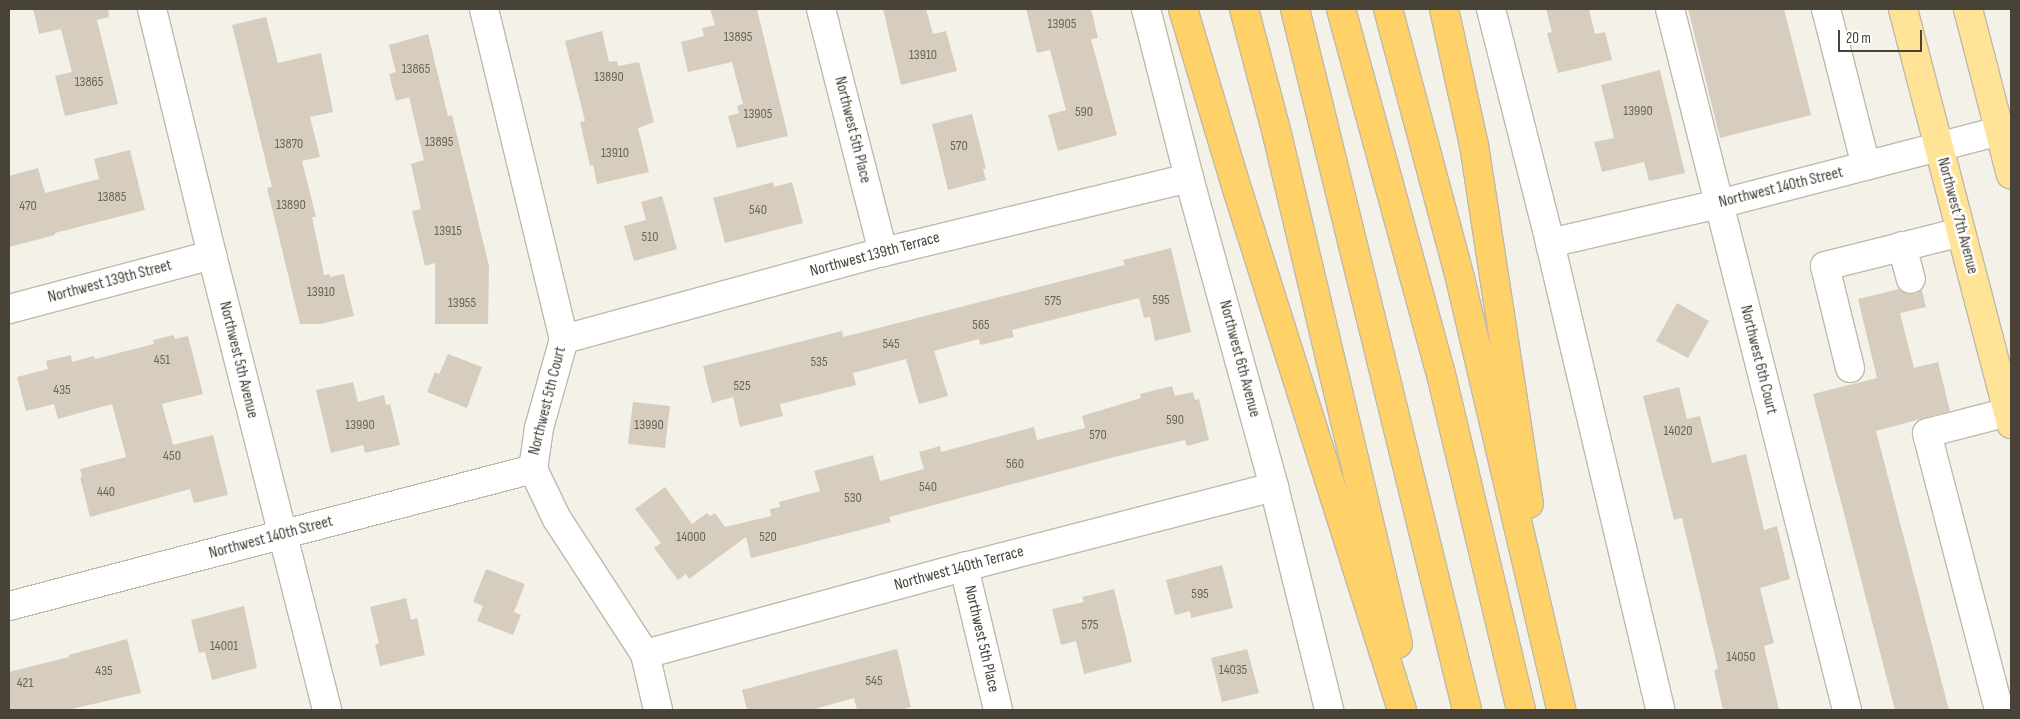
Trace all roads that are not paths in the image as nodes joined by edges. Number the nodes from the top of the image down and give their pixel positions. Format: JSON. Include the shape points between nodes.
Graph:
{"nodes":[{"id":1,"x":152,"y":9,"type":"edge"},
{"id":2,"x":484,"y":9,"type":"edge"},
{"id":3,"x":821,"y":9,"type":"edge"},
{"id":4,"x":1146,"y":9,"type":"edge"},
{"id":5,"x":1183,"y":9,"type":"edge"},
{"id":6,"x":1244,"y":9,"type":"edge"},
{"id":7,"x":1295,"y":9,"type":"edge"},
{"id":8,"x":1342,"y":9,"type":"edge"},
{"id":9,"x":1388,"y":9,"type":"edge"},
{"id":10,"x":1444,"y":9,"type":"edge"},
{"id":11,"x":1491,"y":9,"type":"edge"},
{"id":12,"x":1670,"y":9,"type":"edge"},
{"id":13,"x":1826,"y":9,"type":"edge"},
{"id":14,"x":1904,"y":9,"type":"edge"},
{"id":15,"x":1968,"y":9,"type":"edge"},
{"id":16,"x":2005,"y":129,"type":"edge"},
{"id":17,"x":1939,"y":147,"type":"junction"},
{"id":18,"x":1866,"y":166,"type":"junction"},
{"id":19,"x":2011,"y":175,"type":"edge"},
{"id":20,"x":1189,"y":178,"type":"junction"},
{"id":21,"x":1719,"y":204,"type":"junction"},
{"id":22,"x":1961,"y":232,"type":"junction"},
{"id":23,"x":1550,"y":243,"type":"junction"},
{"id":24,"x":1902,"y":246,"type":"junction"},
{"id":25,"x":883,"y":252,"type":"junction"},
{"id":26,"x":212,"y":255,"type":"junction"},
{"id":27,"x":1911,"y":279,"type":"dead end"},
{"id":28,"x":9,"y":309,"type":"edge"},
{"id":29,"x":564,"y":339,"type":"junction"},
{"id":30,"x":1850,"y":368,"type":"dead end"},
{"id":31,"x":2010,"y":418,"type":"edge"},
{"id":32,"x":533,"y":469,"type":"junction"},
{"id":33,"x":1274,"y":487,"type":"junction"},
{"id":34,"x":283,"y":535,"type":"junction"},
{"id":35,"x":964,"y":567,"type":"junction"},
{"id":36,"x":9,"y":606,"type":"edge"},
{"id":37,"x":645,"y":654,"type":"junction"},
{"id":38,"x":327,"y":710,"type":"edge"},
{"id":39,"x":658,"y":710,"type":"edge"},
{"id":40,"x":998,"y":710,"type":"edge"},
{"id":41,"x":1329,"y":710,"type":"edge"},
{"id":42,"x":1402,"y":710,"type":"edge"},
{"id":43,"x":1414,"y":710,"type":"edge"},
{"id":44,"x":1467,"y":710,"type":"edge"},
{"id":45,"x":1521,"y":710,"type":"edge"},
{"id":46,"x":1561,"y":710,"type":"edge"},
{"id":47,"x":1660,"y":710,"type":"edge"},
{"id":48,"x":1847,"y":710,"type":"edge"},
{"id":49,"x":1999,"y":710,"type":"edge"}],
"edges":[{"from":1,"to":26,"type":"street","name":"Northwest 5th Avenue"},
{"from":2,"to":29,"type":"street","name":"Northwest 5th Court"},
{"from":3,"to":25,"type":"street","name":"Northwest 5th Place"},
{"from":4,"to":20,"type":"street","name":"Northwest 6th Avenue"},
{"from":5,"to":42,"type":"highway"},
{"from":6,"to":43,"type":"highway","via":[[1276,130]]},
{"from":7,"to":44,"type":"highway"},
{"from":8,"to":45,"type":"highway","via":[[1440,370]]},
{"from":9,"to":46,"type":"highway","via":[[1460,278]]},
{"from":10,"to":46,"type":"highway","via":[[1474,145]]},
{"from":11,"to":23,"type":"street"},
{"from":12,"to":21,"type":"street","name":"Northwest 6th Court"},
{"from":13,"to":18,"type":"street"},
{"from":14,"to":17,"type":"main road","name":"Northwest 7th Avenue"},
{"from":15,"to":16,"type":"main road"},
{"from":16,"to":17,"type":"street","name":"Northwest 140th Street"},
{"from":16,"to":19,"type":"main road"},
{"from":17,"to":18,"type":"street","name":"Northwest 140th Street"},
{"from":17,"to":22,"type":"main road","name":"Northwest 7th Avenue"},
{"from":18,"to":21,"type":"street","name":"Northwest 140th Street"},
{"from":20,"to":25,"type":"street","name":"Northwest 139th Terrace"},
{"from":20,"to":33,"type":"street","name":"Northwest 6th Avenue"},
{"from":21,"to":23,"type":"street","name":"Northwest 140th Street"},
{"from":21,"to":48,"type":"street","name":"Northwest 6th Court"},
{"from":22,"to":24,"type":"street"},
{"from":22,"to":31,"type":"main road","name":"Northwest 7th Avenue"},
{"from":23,"to":47,"type":"street"},
{"from":24,"to":27,"type":"street"},
{"from":24,"to":30,"type":"street","via":[[1826,266]]},
{"from":25,"to":29,"type":"street","name":"Northwest 139th Terrace"},
{"from":26,"to":28,"type":"street","name":"Northwest 139th Street"},
{"from":26,"to":34,"type":"street","name":"Northwest 5th Avenue"},
{"from":29,"to":32,"type":"street","name":"Northwest 5th Court","via":[[539,428]]},
{"from":31,"to":49,"type":"street","via":[[1927,433]]},
{"from":32,"to":34,"type":"street","name":"Northwest 140th Street"},
{"from":32,"to":37,"type":"street","name":"Northwest 5th Court","via":[[557,519]]},
{"from":33,"to":35,"type":"street","name":"Northwest 140th Terrace"},
{"from":33,"to":41,"type":"street","name":"Northwest 6th Avenue"},
{"from":34,"to":36,"type":"street","name":"Northwest 140th Street"},
{"from":34,"to":38,"type":"street","name":"Northwest 5th Avenue"},
{"from":35,"to":37,"type":"street","name":"Northwest 140th Terrace"},
{"from":35,"to":40,"type":"street","name":"Northwest 5th Place"},
{"from":37,"to":39,"type":"street","name":"Northwest 5th Court"}]}
